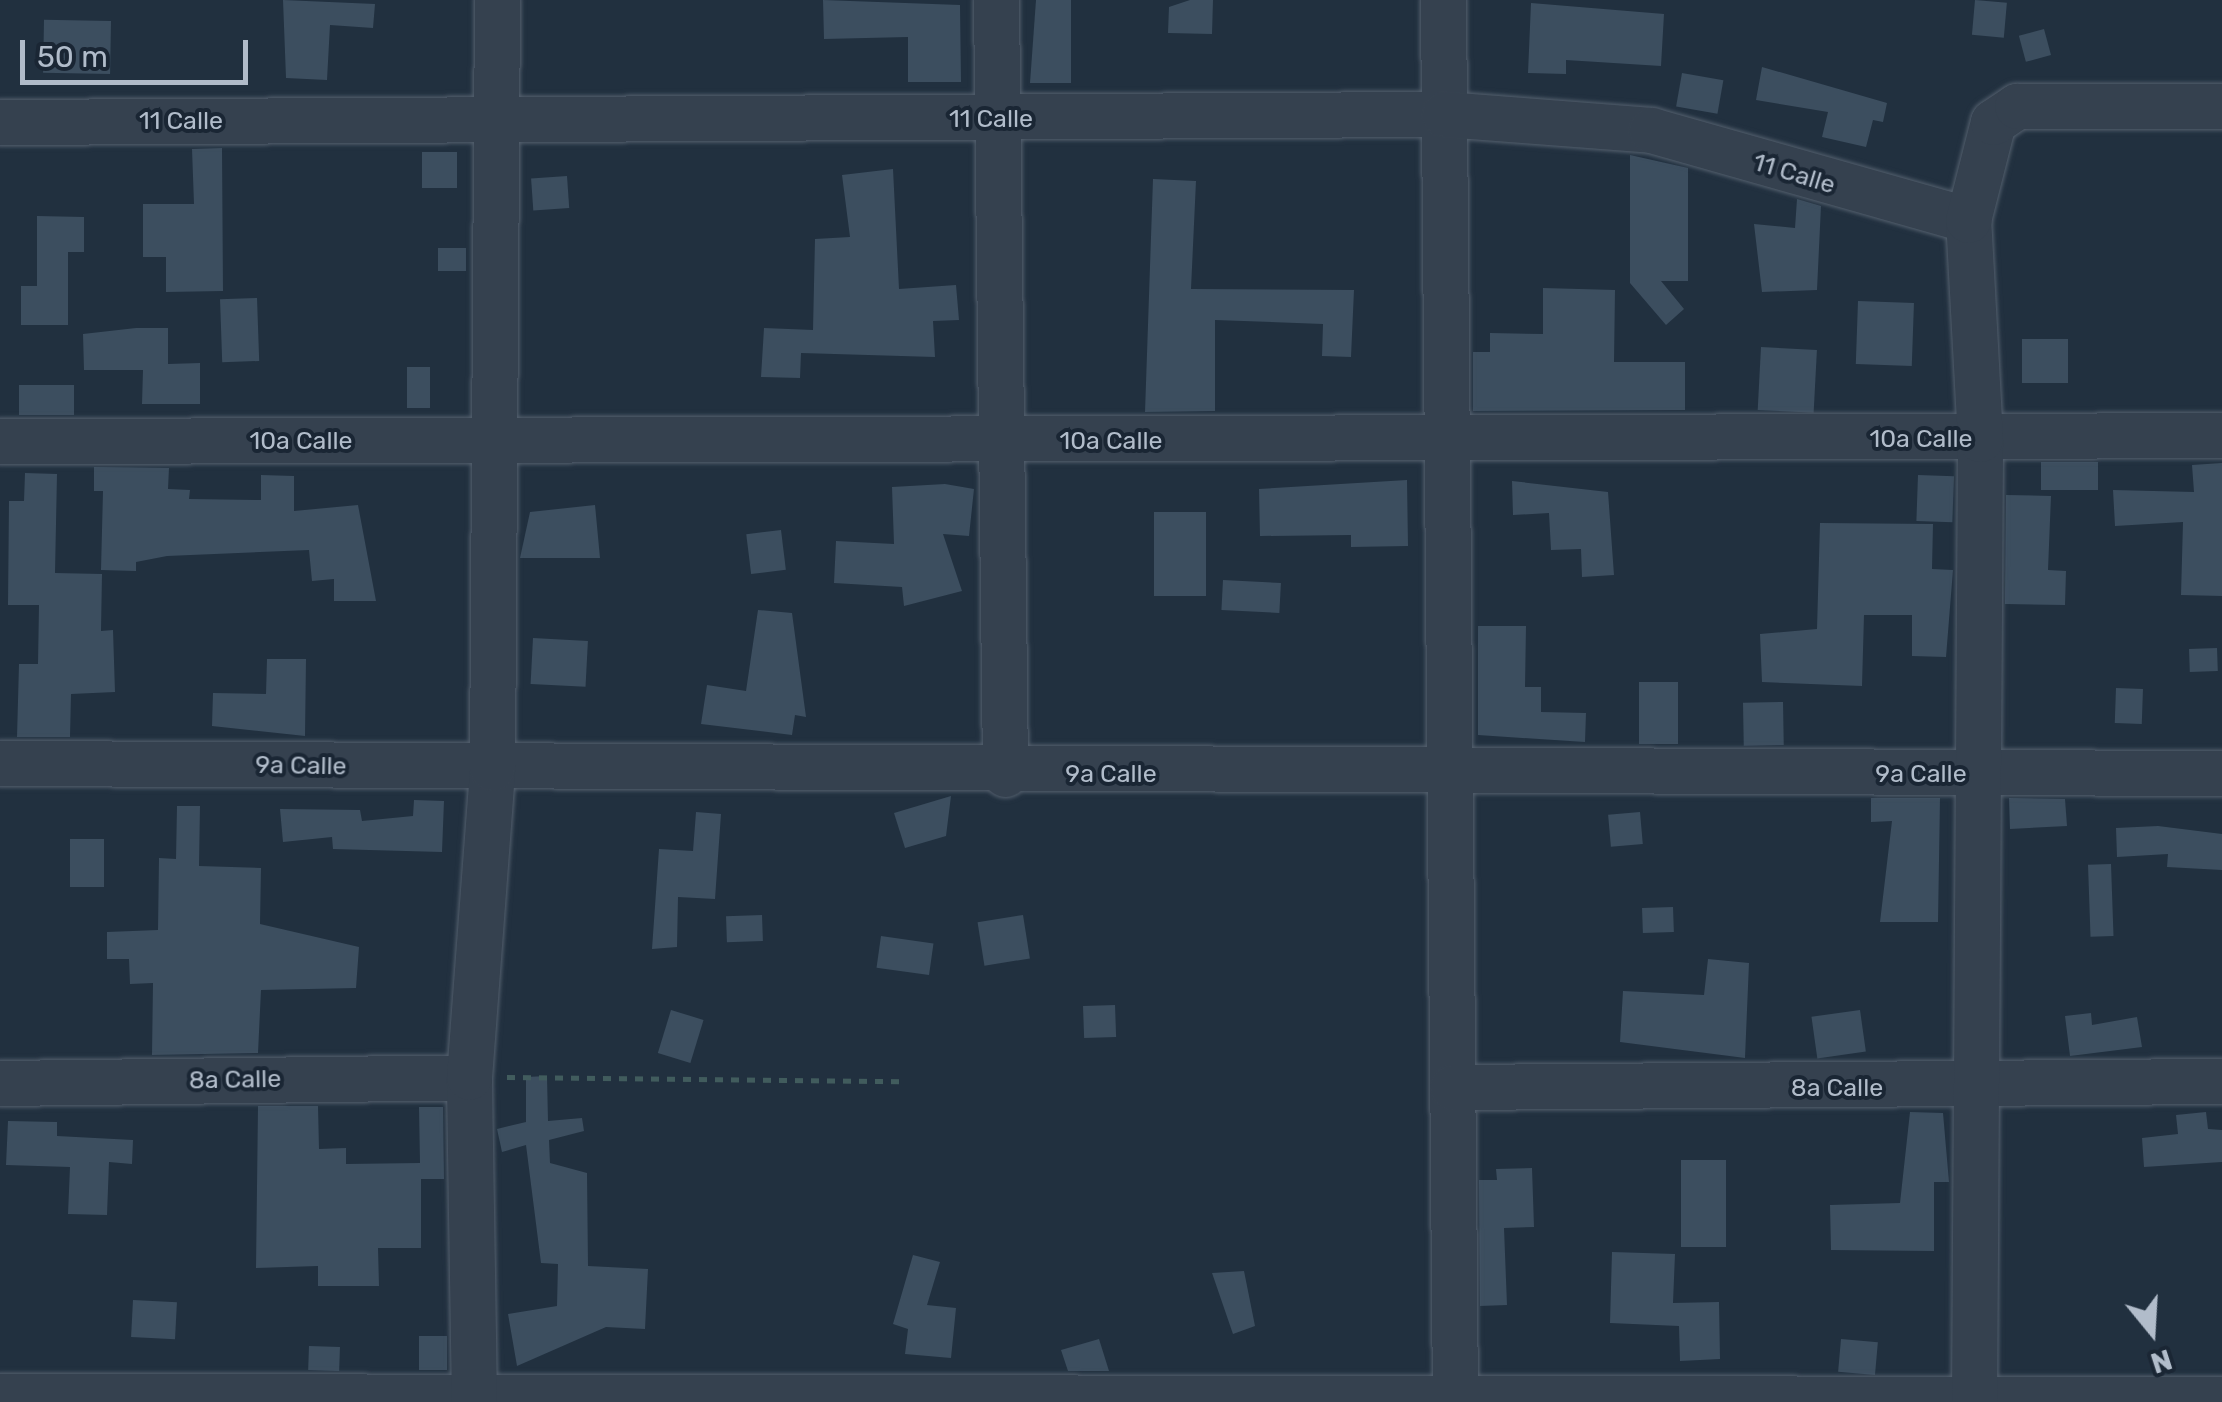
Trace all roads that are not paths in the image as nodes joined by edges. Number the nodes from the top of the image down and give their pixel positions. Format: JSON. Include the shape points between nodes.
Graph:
{"nodes":[{"id":1,"x":497,"y":0,"type":"edge"},
{"id":2,"x":996,"y":0,"type":"edge"},
{"id":3,"x":1442,"y":0,"type":"edge"},
{"id":4,"x":2222,"y":106,"type":"edge"},
{"id":5,"x":1444,"y":114,"type":"junction"},
{"id":6,"x":498,"y":120,"type":"junction"},
{"id":7,"x":991,"y":120,"type":"junction"},
{"id":8,"x":0,"y":122,"type":"edge"},
{"id":9,"x":1968,"y":220,"type":"junction"},
{"id":10,"x":2222,"y":434,"type":"edge"},
{"id":11,"x":1980,"y":439,"type":"junction"},
{"id":12,"x":0,"y":441,"type":"edge"},
{"id":13,"x":496,"y":441,"type":"junction"},
{"id":14,"x":998,"y":441,"type":"junction"},
{"id":15,"x":1446,"y":441,"type":"junction"},
{"id":16,"x":0,"y":763,"type":"edge"},
{"id":17,"x":492,"y":768,"type":"junction"},
{"id":18,"x":2222,"y":773,"type":"edge"},
{"id":19,"x":1005,"y":774,"type":"junction"},
{"id":20,"x":1449,"y":774,"type":"junction"},
{"id":21,"x":1976,"y":774,"type":"junction"},
{"id":22,"x":470,"y":1076,"type":"junction"},
{"id":23,"x":2222,"y":1081,"type":"edge"},
{"id":24,"x":0,"y":1083,"type":"edge"},
{"id":25,"x":1452,"y":1087,"type":"junction"},
{"id":26,"x":1975,"y":1088,"type":"junction"},
{"id":27,"x":0,"y":1396,"type":"edge"},
{"id":28,"x":1454,"y":1398,"type":"junction"},
{"id":29,"x":2222,"y":1399,"type":"edge"},
{"id":30,"x":474,"y":1400,"type":"edge"},
{"id":31,"x":972,"y":1400,"type":"edge"},
{"id":32,"x":1974,"y":1400,"type":"edge"}],
"edges":[{"from":1,"to":6,"type":"street"},
{"from":2,"to":7,"type":"street"},
{"from":3,"to":5,"type":"street"},
{"from":4,"to":9,"type":"street","via":[[2017,106],[1993,122]]},
{"from":5,"to":7,"type":"street","name":"11 Calle"},
{"from":5,"to":9,"type":"street","name":"11 Calle","via":[[1650,130]]},
{"from":5,"to":15,"type":"street"},
{"from":6,"to":7,"type":"street","name":"11 Calle"},
{"from":6,"to":8,"type":"street","name":"11 Calle"},
{"from":6,"to":13,"type":"street"},
{"from":7,"to":14,"type":"street"},
{"from":9,"to":11,"type":"street"},
{"from":10,"to":11,"type":"street","name":"10a Calle"},
{"from":11,"to":15,"type":"street","name":"10a Calle"},
{"from":11,"to":21,"type":"street"},
{"from":12,"to":13,"type":"street","name":"10a Calle"},
{"from":13,"to":14,"type":"street","name":"10a Calle"},
{"from":13,"to":17,"type":"street"},
{"from":14,"to":15,"type":"street","name":"10a Calle"},
{"from":14,"to":19,"type":"street"},
{"from":15,"to":20,"type":"street"},
{"from":16,"to":17,"type":"street","name":"9a Calle"},
{"from":17,"to":19,"type":"street","name":"9a Calle"},
{"from":17,"to":22,"type":"street"},
{"from":18,"to":21,"type":"street","name":"9a Calle"},
{"from":19,"to":20,"type":"street","name":"9a Calle"},
{"from":20,"to":21,"type":"street","name":"9a Calle"},
{"from":20,"to":25,"type":"street"},
{"from":21,"to":26,"type":"street"},
{"from":22,"to":24,"type":"street","name":"8a Calle"},
{"from":22,"to":30,"type":"street"},
{"from":23,"to":26,"type":"street","name":"8a Calle"},
{"from":25,"to":26,"type":"street","name":"8a Calle"},
{"from":25,"to":28,"type":"street"},
{"from":26,"to":32,"type":"street"},
{"from":27,"to":30,"type":"street"},
{"from":28,"to":31,"type":"street"},
{"from":28,"to":32,"type":"street"},
{"from":29,"to":32,"type":"street"},
{"from":30,"to":31,"type":"street"}]}
